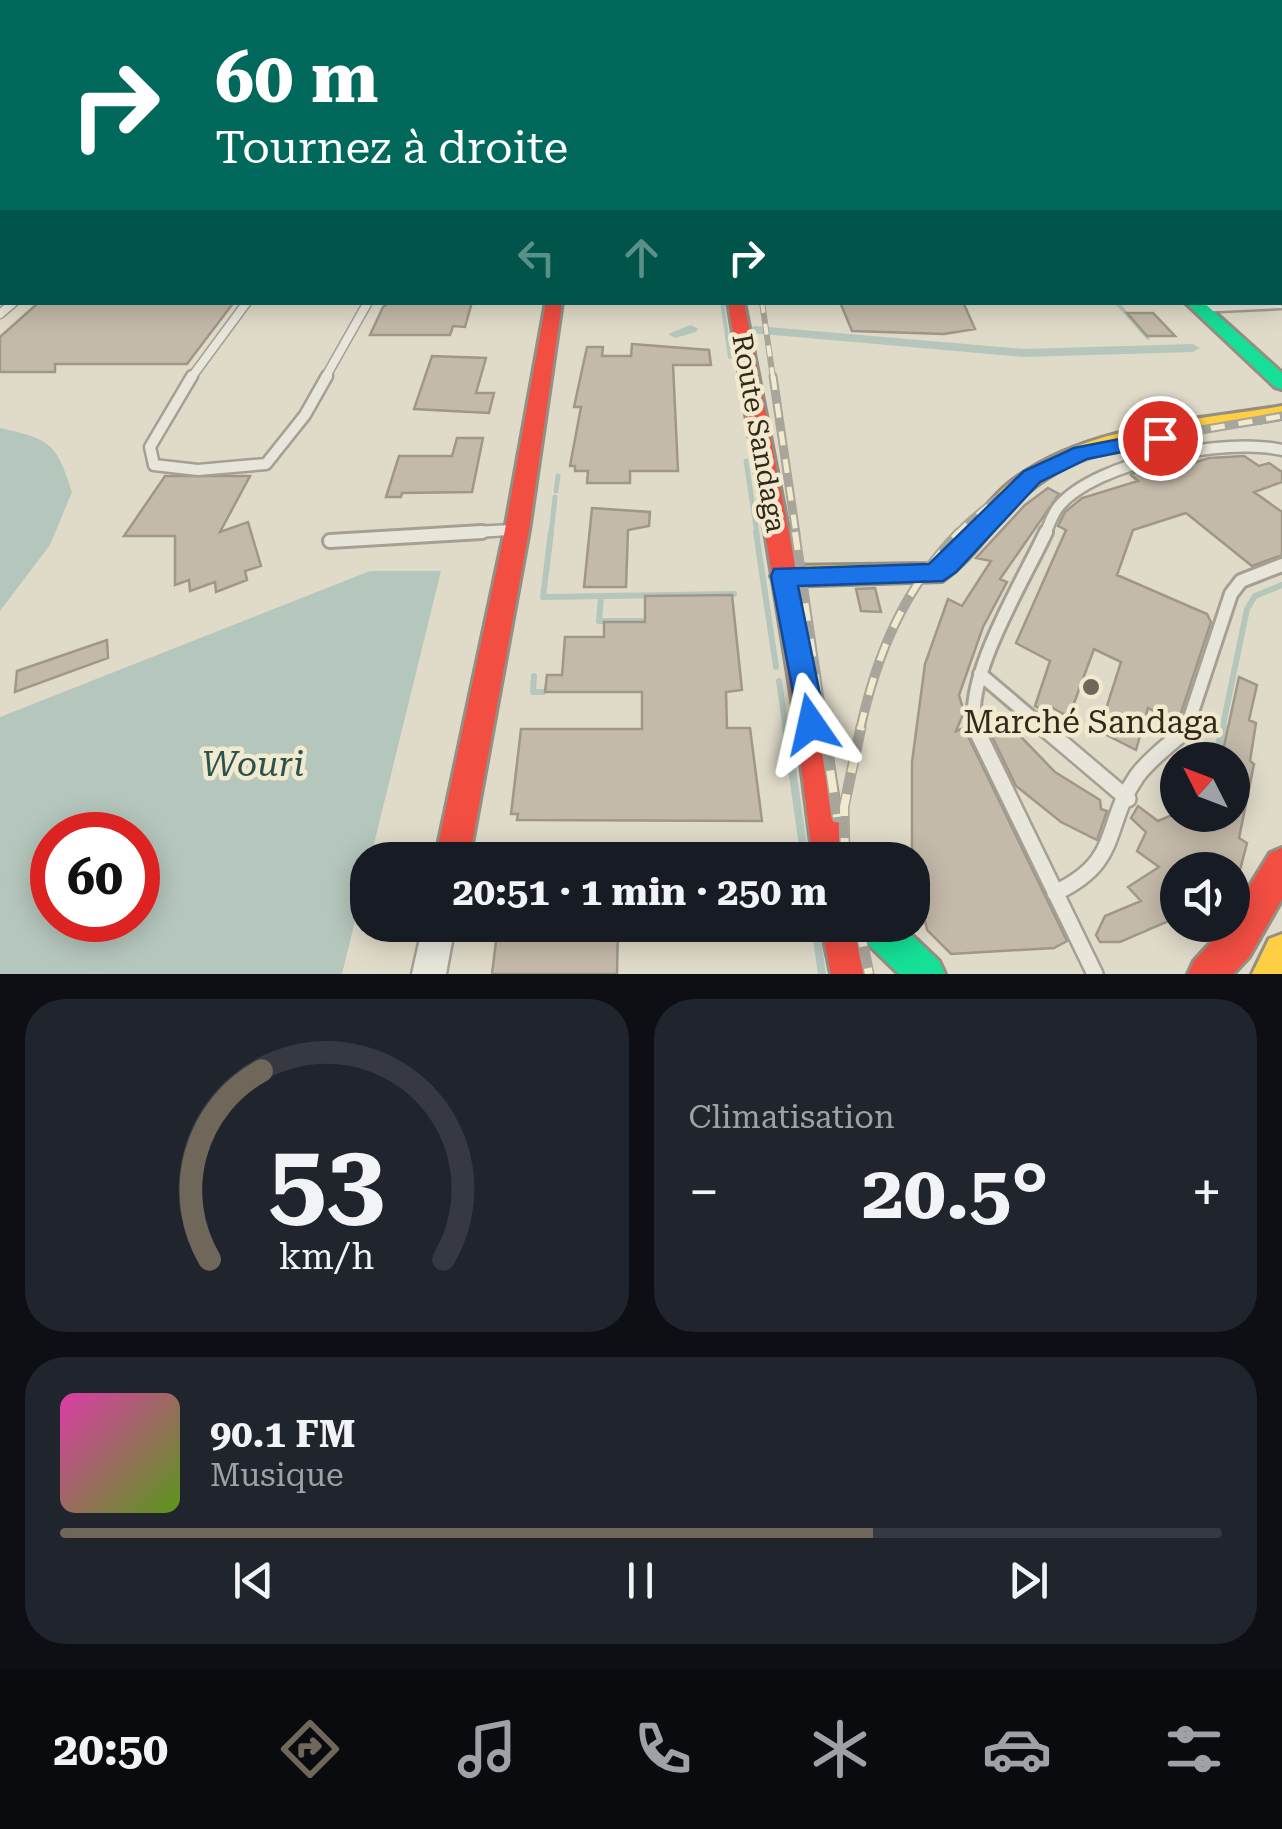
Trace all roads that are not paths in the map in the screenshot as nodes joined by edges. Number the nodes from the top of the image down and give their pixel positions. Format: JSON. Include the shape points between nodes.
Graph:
{"nodes":[{"id":1,"x":245,"y":305,"type":"edge"},
{"id":2,"x":366,"y":305,"type":"edge"},
{"id":3,"x":554,"y":305,"type":"edge"},
{"id":4,"x":737,"y":305,"type":"edge"},
{"id":5,"x":1195,"y":305,"type":"edge"},
{"id":6,"x":1282,"y":383,"type":"edge"},
{"id":7,"x":1282,"y":412,"type":"edge"},
{"id":8,"x":1282,"y":450,"type":"edge"},
{"id":9,"x":517,"y":530,"type":"junction"},
{"id":10,"x":330,"y":541,"type":"dead end"},
{"id":11,"x":1282,"y":565,"type":"edge"},
{"id":12,"x":784,"y":576,"type":"junction"},
{"id":13,"x":980,"y":674,"type":"junction"},
{"id":14,"x":1128,"y":799,"type":"junction"},
{"id":15,"x":456,"y":842,"type":"edge"},
{"id":16,"x":827,"y":842,"type":"edge"},
{"id":17,"x":1282,"y":865,"type":"edge"},
{"id":18,"x":1054,"y":893,"type":"junction"},
{"id":19,"x":436,"y":942,"type":"edge"},
{"id":20,"x":843,"y":942,"type":"edge"},
{"id":21,"x":893,"y":942,"type":"edge"},
{"id":22,"x":1282,"y":952,"type":"edge"},
{"id":23,"x":849,"y":971,"type":"edge"},
{"id":24,"x":1205,"y":973,"type":"edge"},
{"id":25,"x":429,"y":974,"type":"edge"},
{"id":26,"x":926,"y":974,"type":"edge"},
{"id":27,"x":1096,"y":974,"type":"edge"},
{"id":28,"x":1272,"y":974,"type":"edge"},
{"id":29,"x":1280,"y":974,"type":"edge"}],
"edges":[{"from":1,"to":2,"type":"lane","via":[[150,446],[154,465],[198,470],[266,464],[305,415]]},
{"from":3,"to":9,"type":"main road"},
{"from":4,"to":12,"type":"main road","name":"Route Sandaga"},
{"from":5,"to":6,"type":"main road"},
{"from":7,"to":12,"type":"main road","via":[[1082,453],[1022,484],[934,574]]},
{"from":8,"to":13,"type":"lane","via":[[1211,444],[1078,488],[1058,508]]},
{"from":9,"to":10,"type":"lane"},
{"from":9,"to":15,"type":"main road"},
{"from":11,"to":14,"type":"lane","via":[[1241,581],[1231,594],[1195,716],[1182,737],[1137,776]]},
{"from":12,"to":16,"type":"main road","name":"Route Sandaga"},
{"from":13,"to":14,"type":"lane"},
{"from":13,"to":18,"type":"lane","via":[[974,725]]},
{"from":14,"to":18,"type":"lane","via":[[1101,861]]},
{"from":17,"to":24,"type":"main road","via":[[1236,944]]},
{"from":18,"to":27,"type":"lane"},
{"from":19,"to":25,"type":"street"},
{"from":20,"to":23,"type":"main road"},
{"from":21,"to":26,"type":"main road"},
{"from":22,"to":28,"type":"main road"},
{"from":22,"to":29,"type":"main road"}]}
